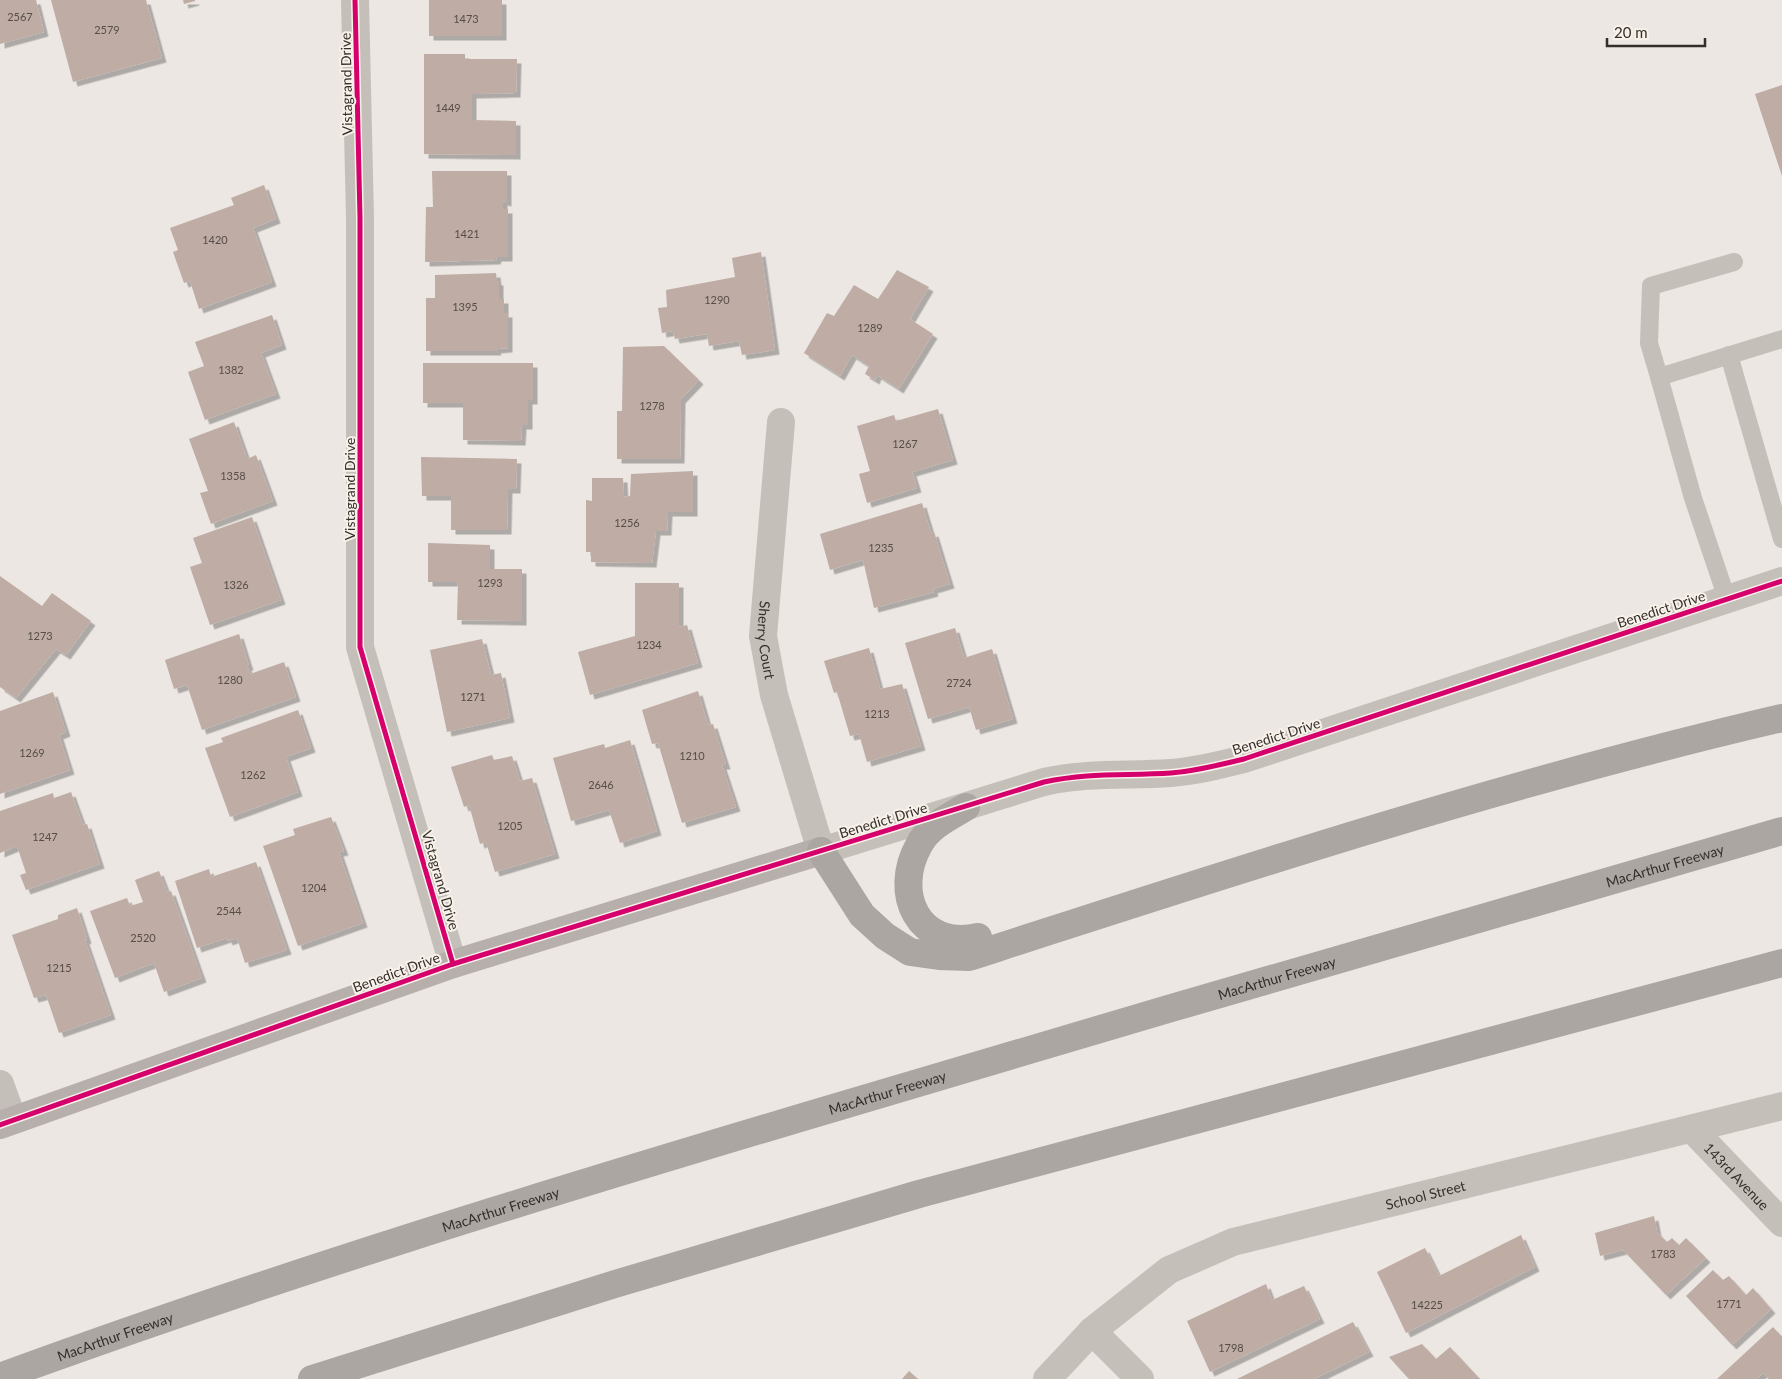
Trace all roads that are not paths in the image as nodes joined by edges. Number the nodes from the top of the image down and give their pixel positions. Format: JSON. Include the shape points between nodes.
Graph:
{"nodes":[{"id":1,"x":355,"y":0,"type":"edge"},
{"id":2,"x":1734,"y":262,"type":"dead end"},
{"id":3,"x":1782,"y":339,"type":"edge"},
{"id":4,"x":1729,"y":355,"type":"junction"},
{"id":5,"x":1659,"y":377,"type":"junction"},
{"id":6,"x":782,"y":422,"type":"dead end"},
{"id":7,"x":1782,"y":539,"type":"edge"},
{"id":8,"x":1782,"y":581,"type":"edge"},
{"id":9,"x":1727,"y":599,"type":"junction"},
{"id":10,"x":1782,"y":718,"type":"edge"},
{"id":11,"x":966,"y":806,"type":"junction"},
{"id":12,"x":1782,"y":831,"type":"edge"},
{"id":13,"x":821,"y":851,"type":"junction"},
{"id":14,"x":1145,"y":900,"type":"junction"},
{"id":15,"x":1782,"y":963,"type":"edge"},
{"id":16,"x":453,"y":964,"type":"junction"},
{"id":17,"x":0,"y":1084,"type":"edge"},
{"id":18,"x":1782,"y":1106,"type":"edge"},
{"id":19,"x":7,"y":1122,"type":"edge"},
{"id":20,"x":1692,"y":1129,"type":"junction"},
{"id":21,"x":1782,"y":1223,"type":"edge"},
{"id":22,"x":1092,"y":1331,"type":"junction"},
{"id":23,"x":1052,"y":1373,"type":"edge"},
{"id":24,"x":0,"y":1377,"type":"edge"},
{"id":25,"x":312,"y":1379,"type":"edge"},
{"id":26,"x":1140,"y":1379,"type":"edge"}],
"edges":[{"from":1,"to":16,"type":"street","name":"Vistagrand Drive","via":[[360,218],[360,647]]},
{"from":2,"to":5,"type":"lane","via":[[1651,286],[1649,343]]},
{"from":3,"to":4,"type":"lane"},
{"from":4,"to":5,"type":"lane"},
{"from":4,"to":7,"type":"lane"},
{"from":5,"to":9,"type":"lane"},
{"from":6,"to":13,"type":"street","name":"Sherry Court","via":[[763,636],[774,695]]},
{"from":8,"to":9,"type":"street","name":"Benedict Drive"},
{"from":9,"to":11,"type":"street","name":"Benedict Drive","via":[[1244,759],[1172,772],[1069,777]]},
{"from":10,"to":14,"type":"highway","via":[[1510,789]]},
{"from":11,"to":13,"type":"street","name":"Benedict Drive"},
{"from":11,"to":14,"type":"highway","via":[[935,826],[919,843],[907,877],[912,907],[922,925],[943,938],[964,940]]},
{"from":12,"to":24,"type":"highway","name":"MacArthur Freeway","via":[[1282,975],[599,1178],[330,1262]]},
{"from":13,"to":14,"type":"highway","via":[[862,915],[885,936],[910,952],[969,957]]},
{"from":13,"to":16,"type":"street","name":"Benedict Drive"},
{"from":15,"to":25,"type":"highway","via":[[919,1194]]},
{"from":16,"to":19,"type":"street","name":"Benedict Drive"},
{"from":17,"to":19,"type":"street"},
{"from":18,"to":20,"type":"street","name":"School Street"},
{"from":20,"to":21,"type":"street","name":"143rd Avenue"},
{"from":20,"to":22,"type":"street","name":"School Street","via":[[1233,1242],[1169,1270]]},
{"from":22,"to":23,"type":"street","name":"School Street"},
{"from":22,"to":26,"type":"street"}]}
